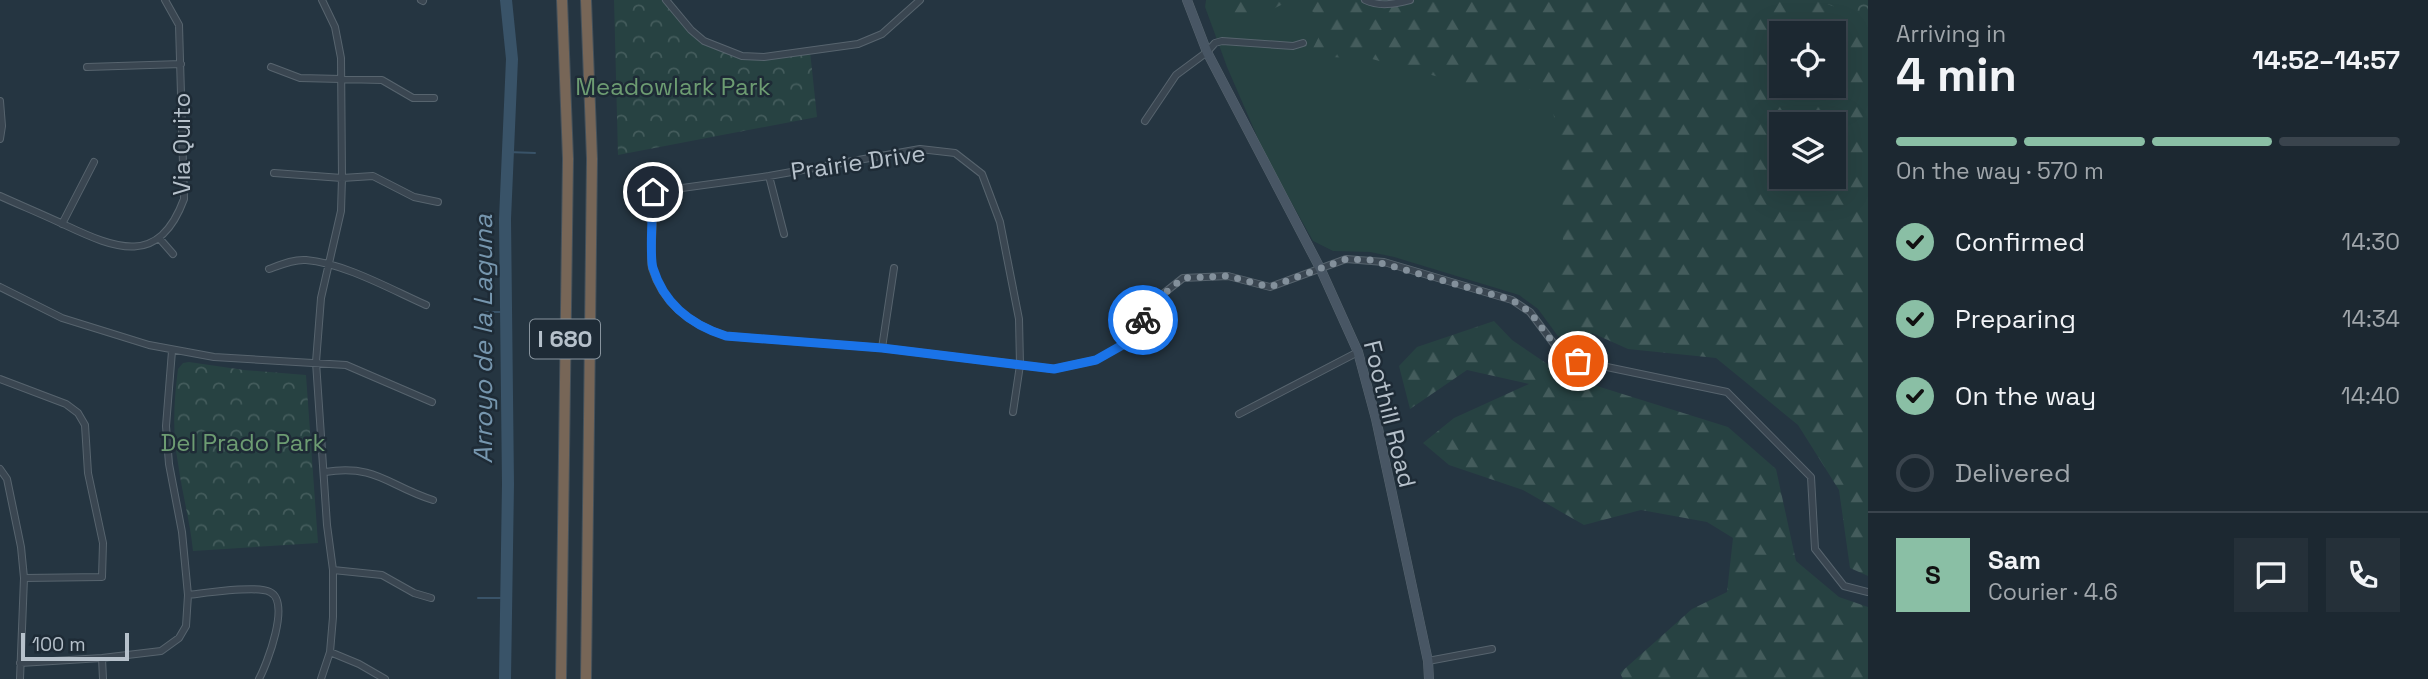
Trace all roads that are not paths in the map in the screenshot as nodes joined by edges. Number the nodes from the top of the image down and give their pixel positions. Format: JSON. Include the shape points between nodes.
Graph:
{"nodes":[{"id":1,"x":165,"y":0,"type":"edge"},
{"id":2,"x":321,"y":0,"type":"edge"},
{"id":3,"x":562,"y":0,"type":"edge"},
{"id":4,"x":586,"y":0,"type":"edge"},
{"id":5,"x":666,"y":0,"type":"edge"},
{"id":6,"x":920,"y":0,"type":"edge"},
{"id":7,"x":1187,"y":0,"type":"edge"},
{"id":8,"x":1365,"y":0,"type":"edge"},
{"id":9,"x":1410,"y":0,"type":"edge"},
{"id":10,"x":1303,"y":43,"type":"dead end"},
{"id":11,"x":1207,"y":51,"type":"junction"},
{"id":12,"x":181,"y":64,"type":"junction"},
{"id":13,"x":87,"y":67,"type":"dead end"},
{"id":14,"x":271,"y":67,"type":"dead end"},
{"id":15,"x":342,"y":78,"type":"junction"},
{"id":16,"x":434,"y":98,"type":"dead end"},
{"id":17,"x":0,"y":101,"type":"edge"},
{"id":18,"x":1145,"y":121,"type":"dead end"},
{"id":19,"x":0,"y":139,"type":"edge"},
{"id":20,"x":94,"y":162,"type":"dead end"},
{"id":21,"x":646,"y":170,"type":"dead end"},
{"id":22,"x":274,"y":173,"type":"dead end"},
{"id":23,"x":769,"y":176,"type":"junction"},
{"id":24,"x":342,"y":178,"type":"junction"},
{"id":25,"x":653,"y":192,"type":"junction"},
{"id":26,"x":0,"y":196,"type":"edge"},
{"id":27,"x":438,"y":202,"type":"dead end"},
{"id":28,"x":62,"y":224,"type":"junction"},
{"id":29,"x":783,"y":234,"type":"dead end"},
{"id":30,"x":159,"y":238,"type":"junction"},
{"id":31,"x":173,"y":254,"type":"dead end"},
{"id":32,"x":329,"y":265,"type":"junction"},
{"id":33,"x":894,"y":268,"type":"dead end"},
{"id":34,"x":269,"y":269,"type":"dead end"},
{"id":35,"x":1321,"y":270,"type":"junction"},
{"id":36,"x":0,"y":287,"type":"edge"},
{"id":37,"x":426,"y":305,"type":"dead end"},
{"id":38,"x":882,"y":348,"type":"junction"},
{"id":39,"x":172,"y":351,"type":"junction"},
{"id":40,"x":1358,"y":352,"type":"junction"},
{"id":41,"x":316,"y":362,"type":"junction"},
{"id":42,"x":1020,"y":365,"type":"junction"},
{"id":43,"x":0,"y":379,"type":"edge"},
{"id":44,"x":432,"y":402,"type":"dead end"},
{"id":45,"x":1013,"y":412,"type":"dead end"},
{"id":46,"x":1239,"y":414,"type":"dead end"},
{"id":47,"x":0,"y":469,"type":"edge"},
{"id":48,"x":325,"y":472,"type":"junction"},
{"id":49,"x":433,"y":500,"type":"dead end"},
{"id":50,"x":332,"y":570,"type":"junction"},
{"id":51,"x":24,"y":578,"type":"junction"},
{"id":52,"x":1868,"y":592,"type":"edge"},
{"id":53,"x":188,"y":595,"type":"junction"},
{"id":54,"x":431,"y":598,"type":"dead end"},
{"id":55,"x":1492,"y":649,"type":"dead end"},
{"id":56,"x":330,"y":652,"type":"junction"},
{"id":57,"x":102,"y":658,"type":"junction"},
{"id":58,"x":1428,"y":661,"type":"junction"},
{"id":59,"x":20,"y":663,"type":"junction"},
{"id":60,"x":20,"y":679,"type":"edge"},
{"id":61,"x":103,"y":679,"type":"edge"},
{"id":62,"x":259,"y":679,"type":"edge"},
{"id":63,"x":321,"y":679,"type":"edge"},
{"id":64,"x":385,"y":679,"type":"edge"},
{"id":65,"x":561,"y":679,"type":"edge"},
{"id":66,"x":586,"y":679,"type":"edge"},
{"id":67,"x":1427,"y":679,"type":"edge"}],
"edges":[{"from":1,"to":12,"type":"street","name":"Via Quito","via":[[179,25]]},
{"from":2,"to":15,"type":"street","via":[[335,27]]},
{"from":3,"to":65,"type":"highway","number":"I 680","via":[[568,159]]},
{"from":4,"to":66,"type":"highway","number":"I 680","via":[[592,159]]},
{"from":5,"to":6,"type":"street","via":[[704,41],[743,56],[764,57],[858,44],[882,34]]},
{"from":7,"to":11,"type":"main road","name":"Foothill Road"},
{"from":8,"to":9,"type":"street","via":[[1386,5]]},
{"from":10,"to":11,"type":"street","via":[[1222,41]]},
{"from":11,"to":18,"type":"street","via":[[1176,75]]},
{"from":11,"to":35,"type":"main road","name":"Foothill Road"},
{"from":12,"to":13,"type":"street"},
{"from":12,"to":30,"type":"street","name":"Via Quito","via":[[184,199],[177,218]]},
{"from":14,"to":15,"type":"street","via":[[299,78]]},
{"from":15,"to":16,"type":"street","via":[[382,80],[413,98]]},
{"from":15,"to":24,"type":"street"},
{"from":17,"to":19,"type":"street"},
{"from":20,"to":28,"type":"street"},
{"from":21,"to":25,"type":"street"},
{"from":22,"to":24,"type":"street"},
{"from":23,"to":25,"type":"street","name":"Prairie Drive"},
{"from":23,"to":29,"type":"street"},
{"from":23,"to":42,"type":"street","name":"Prairie Drive","via":[[920,149],[954,153],[982,174],[1000,222],[1019,319]]},
{"from":24,"to":27,"type":"street","via":[[373,176],[414,197]]},
{"from":24,"to":32,"type":"street","via":[[341,211]]},
{"from":25,"to":38,"type":"street","via":[[652,267],[666,296],[683,316],[726,336]]},
{"from":26,"to":28,"type":"street"},
{"from":28,"to":30,"type":"street","via":[[120,247],[140,247]]},
{"from":30,"to":31,"type":"street"},
{"from":32,"to":34,"type":"street","via":[[302,260]]},
{"from":32,"to":37,"type":"street"},
{"from":32,"to":41,"type":"street","via":[[321,298]]},
{"from":33,"to":38,"type":"street"},
{"from":35,"to":40,"type":"main road","name":"Foothill Road"},
{"from":35,"to":42,"type":"street","via":[[1270,287],[1228,276],[1183,278],[1159,298],[1126,343],[1096,360],[1054,369]]},
{"from":35,"to":52,"type":"street","via":[[1346,259],[1370,260],[1487,292],[1530,312],[1554,344],[1578,361],[1727,392],[1811,477],[1815,549],[1844,586]]},
{"from":36,"to":39,"type":"street","via":[[62,318]]},
{"from":38,"to":42,"type":"street"},
{"from":39,"to":41,"type":"street"},
{"from":39,"to":53,"type":"street","via":[[167,403],[169,464]]},
{"from":40,"to":46,"type":"street"},
{"from":40,"to":58,"type":"main road","name":"Foothill Road"},
{"from":41,"to":44,"type":"street","via":[[346,365]]},
{"from":41,"to":48,"type":"street"},
{"from":42,"to":45,"type":"street","name":"Prairie Drive"},
{"from":43,"to":51,"type":"street","via":[[78,413],[85,425],[88,473],[103,543],[102,577]]},
{"from":47,"to":51,"type":"street","via":[[10,492]]},
{"from":48,"to":49,"type":"street","via":[[364,471]]},
{"from":48,"to":50,"type":"street"},
{"from":50,"to":54,"type":"street","via":[[382,575]]},
{"from":50,"to":56,"type":"street"},
{"from":51,"to":59,"type":"street"},
{"from":53,"to":57,"type":"street","via":[[186,626],[170,646]]},
{"from":53,"to":62,"type":"street","via":[[257,589],[275,596],[274,640]]},
{"from":55,"to":58,"type":"street"},
{"from":56,"to":63,"type":"street"},
{"from":56,"to":64,"type":"street"},
{"from":57,"to":59,"type":"street"},
{"from":57,"to":61,"type":"street"},
{"from":58,"to":67,"type":"main road","name":"Foothill Road"},
{"from":59,"to":60,"type":"street"}]}
